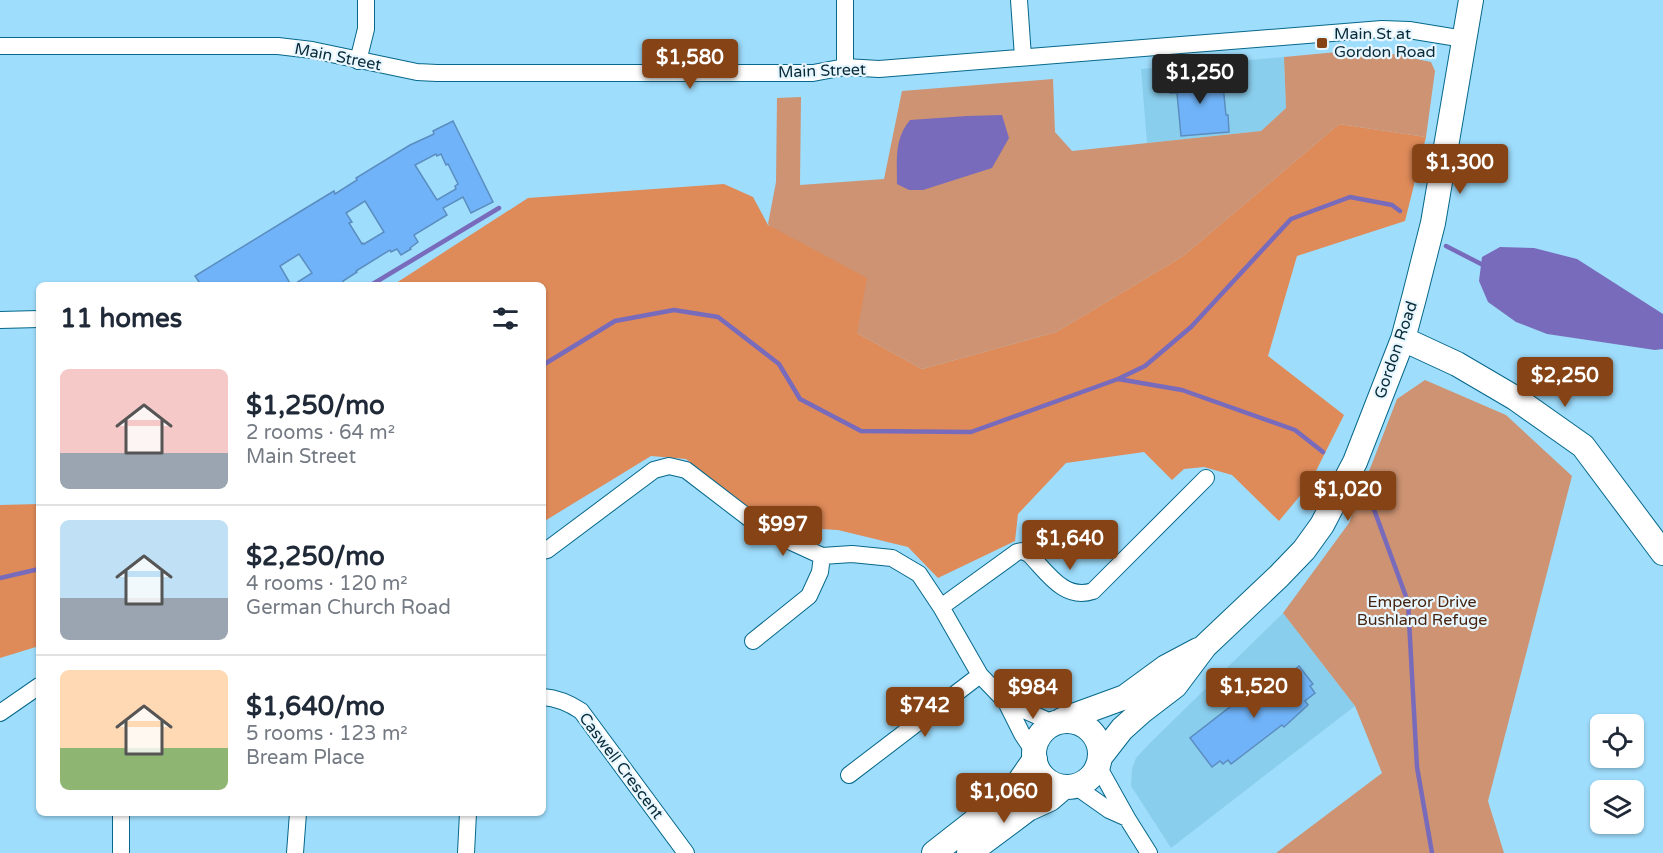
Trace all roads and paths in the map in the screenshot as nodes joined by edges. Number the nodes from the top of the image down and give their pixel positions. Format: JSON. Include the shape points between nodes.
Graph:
{"nodes":[{"id":1,"x":366,"y":0,"type":"edge"},
{"id":2,"x":845,"y":0,"type":"edge"},
{"id":3,"x":1019,"y":0,"type":"edge"},
{"id":4,"x":1471,"y":0,"type":"edge"},
{"id":5,"x":1464,"y":39,"type":"junction"},
{"id":6,"x":0,"y":46,"type":"edge"},
{"id":7,"x":1023,"y":57,"type":"junction"},
{"id":8,"x":358,"y":61,"type":"junction"},
{"id":9,"x":845,"y":67,"type":"junction"},
{"id":10,"x":36,"y":319,"type":"edge"},
{"id":11,"x":0,"y":320,"type":"edge"},
{"id":12,"x":1403,"y":339,"type":"junction"},
{"id":13,"x":1206,"y":478,"type":"dead end"},
{"id":14,"x":546,"y":550,"type":"edge"},
{"id":15,"x":1663,"y":553,"type":"edge"},
{"id":16,"x":822,"y":556,"type":"junction"},
{"id":17,"x":941,"y":607,"type":"junction"},
{"id":18,"x":753,"y":641,"type":"dead end"},
{"id":19,"x":1205,"y":646,"type":"junction"},
{"id":20,"x":980,"y":675,"type":"junction"},
{"id":21,"x":36,"y":688,"type":"edge"},
{"id":22,"x":546,"y":697,"type":"edge"},
{"id":23,"x":1006,"y":702,"type":"junction"},
{"id":24,"x":0,"y":713,"type":"edge"},
{"id":25,"x":1056,"y":722,"type":"junction"},
{"id":26,"x":1034,"y":755,"type":"junction"},
{"id":27,"x":1099,"y":761,"type":"junction"},
{"id":28,"x":849,"y":775,"type":"dead end"},
{"id":29,"x":1069,"y":787,"type":"junction"},
{"id":30,"x":121,"y":816,"type":"edge"},
{"id":31,"x":298,"y":816,"type":"edge"},
{"id":32,"x":468,"y":816,"type":"edge"},
{"id":33,"x":1127,"y":818,"type":"junction"},
{"id":34,"x":121,"y":853,"type":"edge"},
{"id":35,"x":295,"y":853,"type":"edge"},
{"id":36,"x":466,"y":853,"type":"edge"},
{"id":37,"x":686,"y":853,"type":"edge"},
{"id":38,"x":934,"y":853,"type":"edge"},
{"id":39,"x":969,"y":853,"type":"edge"},
{"id":40,"x":1149,"y":853,"type":"edge"}],
"edges":[{"from":1,"to":8,"type":"street","via":[[366,29]]},
{"from":2,"to":9,"type":"street"},
{"from":3,"to":7,"type":"street"},
{"from":4,"to":5,"type":"street","name":"Gordon Road"},
{"from":5,"to":7,"type":"street","name":"Main Street","via":[[1382,29]]},
{"from":5,"to":12,"type":"street","name":"Gordon Road","via":[[1433,223]]},
{"from":6,"to":8,"type":"street","name":"Main Street","via":[[278,46]]},
{"from":7,"to":9,"type":"street","name":"Main Street","via":[[879,69]]},
{"from":8,"to":9,"type":"street","name":"Main Street","via":[[437,73],[813,73]]},
{"from":10,"to":11,"type":"street"},
{"from":12,"to":15,"type":"street","via":[[1457,364],[1515,398],[1583,446]]},
{"from":12,"to":19,"type":"street","name":"Gordon Road","via":[[1355,462],[1322,525],[1279,576]]},
{"from":13,"to":17,"type":"street","via":[[1093,591],[1079,594],[1065,590],[1022,551]]},
{"from":14,"to":16,"type":"street","via":[[654,470],[669,466],[686,470],[763,529]]},
{"from":16,"to":17,"type":"street","via":[[892,558],[919,574]]},
{"from":16,"to":18,"type":"street","via":[[820,572],[809,596]]},
{"from":17,"to":20,"type":"street"},
{"from":19,"to":25,"type":"street","name":"Gordon Road","via":[[1166,667],[1125,697]]},
{"from":19,"to":27,"type":"street","name":"Gordon Road","via":[[1176,686],[1122,729]]},
{"from":20,"to":23,"type":"street"},
{"from":20,"to":28,"type":"street"},
{"from":21,"to":24,"type":"street"},
{"from":22,"to":37,"type":"street","name":"Caswell Crescent","via":[[569,703],[581,711]]},
{"from":23,"to":25,"type":"street"},
{"from":23,"to":26,"type":"street"},
{"from":25,"to":26,"type":"street","via":[[1040,735]]},
{"from":25,"to":27,"type":"street","via":[[1070,720],[1089,728],[1100,745]]},
{"from":26,"to":29,"type":"street","via":[[1045,778]]},
{"from":26,"to":38,"type":"street","via":[[1019,782]]},
{"from":27,"to":29,"type":"street","via":[[1093,775]]},
{"from":27,"to":33,"type":"street"},
{"from":29,"to":33,"type":"street"},
{"from":29,"to":39,"type":"street","via":[[1028,809]]},
{"from":30,"to":34,"type":"street"},
{"from":31,"to":35,"type":"street"},
{"from":32,"to":36,"type":"street"},
{"from":33,"to":40,"type":"street"}]}
